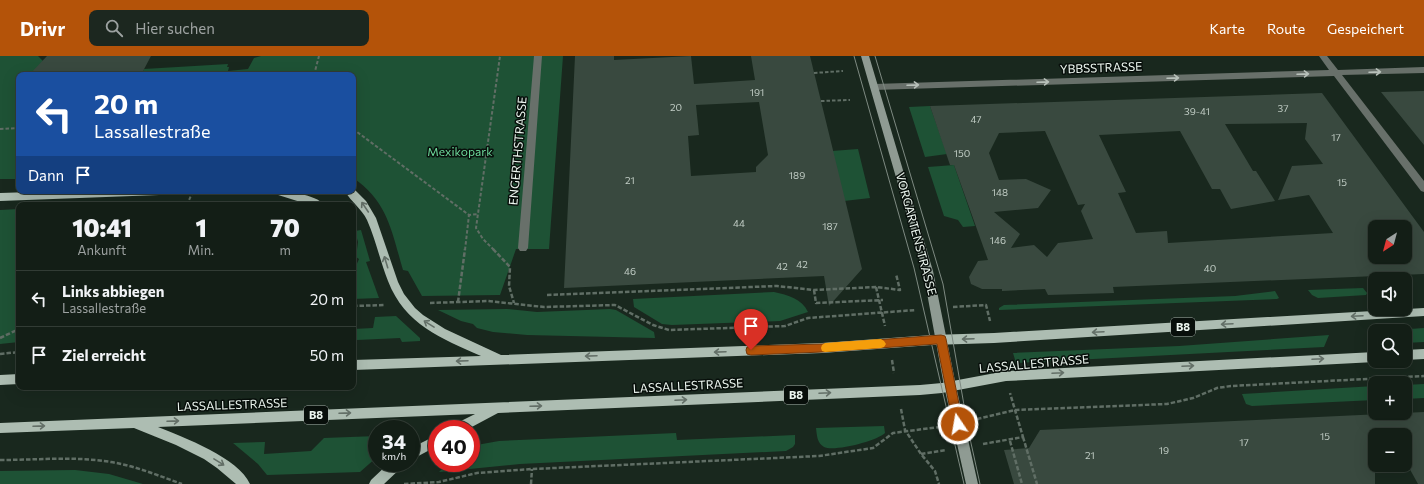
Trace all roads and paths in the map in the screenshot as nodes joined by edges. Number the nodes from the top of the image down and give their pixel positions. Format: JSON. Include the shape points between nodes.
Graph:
{"nodes":[{"id":1,"x":319,"y":56,"type":"edge"},
{"id":2,"x":500,"y":56,"type":"edge"},
{"id":3,"x":538,"y":56,"type":"edge"},
{"id":4,"x":865,"y":56,"type":"edge"},
{"id":5,"x":1324,"y":56,"type":"edge"},
{"id":6,"x":1424,"y":70,"type":"edge"},
{"id":7,"x":843,"y":71,"type":"dead end"},
{"id":8,"x":315,"y":72,"type":"edge"},
{"id":9,"x":814,"y":73,"type":"dead end"},
{"id":10,"x":1336,"y":73,"type":"junction"},
{"id":11,"x":874,"y":87,"type":"junction"},
{"id":12,"x":850,"y":100,"type":"dead end"},
{"id":13,"x":821,"y":102,"type":"dead end"},
{"id":14,"x":16,"y":128,"type":"edge"},
{"id":15,"x":0,"y":129,"type":"edge"},
{"id":16,"x":356,"y":130,"type":"edge"},
{"id":17,"x":1424,"y":188,"type":"edge"},
{"id":18,"x":80,"y":194,"type":"edge"},
{"id":19,"x":290,"y":194,"type":"edge"},
{"id":20,"x":354,"y":194,"type":"edge"},
{"id":21,"x":0,"y":197,"type":"edge"},
{"id":22,"x":313,"y":202,"type":"edge"},
{"id":23,"x":478,"y":214,"type":"junction"},
{"id":24,"x":469,"y":215,"type":"junction"},
{"id":25,"x":523,"y":248,"type":"dead end"},
{"id":26,"x":896,"y":274,"type":"dead end"},
{"id":27,"x":876,"y":287,"type":"junction"},
{"id":28,"x":814,"y":290,"type":"junction"},
{"id":29,"x":547,"y":295,"type":"dead end"},
{"id":30,"x":883,"y":300,"type":"dead end"},
{"id":31,"x":514,"y":303,"type":"junction"},
{"id":32,"x":1424,"y":312,"type":"edge"},
{"id":33,"x":16,"y":330,"type":"edge"},
{"id":34,"x":0,"y":338,"type":"edge"},
{"id":35,"x":941,"y":339,"type":"junction"},
{"id":36,"x":16,"y":352,"type":"edge"},
{"id":37,"x":0,"y":354,"type":"edge"},
{"id":38,"x":1424,"y":354,"type":"edge"},
{"id":39,"x":1412,"y":355,"type":"edge"},
{"id":40,"x":1368,"y":357,"type":"edge"},
{"id":41,"x":501,"y":360,"type":"junction"},
{"id":42,"x":356,"y":365,"type":"edge"},
{"id":43,"x":1424,"y":376,"type":"edge"},
{"id":44,"x":16,"y":379,"type":"edge"},
{"id":45,"x":0,"y":380,"type":"edge"},
{"id":46,"x":950,"y":386,"type":"junction"},
{"id":47,"x":498,"y":407,"type":"junction"},
{"id":48,"x":1015,"y":410,"type":"junction"},
{"id":49,"x":474,"y":420,"type":"edge"},
{"id":50,"x":134,"y":422,"type":"junction"},
{"id":51,"x":958,"y":424,"type":"junction"},
{"id":52,"x":1020,"y":425,"type":"dead end"},
{"id":53,"x":0,"y":428,"type":"edge"},
{"id":54,"x":905,"y":430,"type":"junction"},
{"id":55,"x":1023,"y":437,"type":"dead end"},
{"id":56,"x":1010,"y":441,"type":"dead end"},
{"id":57,"x":0,"y":460,"type":"edge"},
{"id":58,"x":532,"y":469,"type":"junction"},
{"id":59,"x":387,"y":472,"type":"edge"},
{"id":60,"x":438,"y":483,"type":"edge"},
{"id":61,"x":182,"y":484,"type":"edge"},
{"id":62,"x":244,"y":484,"type":"edge"},
{"id":63,"x":375,"y":484,"type":"edge"},
{"id":64,"x":400,"y":484,"type":"edge"},
{"id":65,"x":531,"y":484,"type":"edge"},
{"id":66,"x":939,"y":484,"type":"edge"},
{"id":67,"x":972,"y":484,"type":"edge"},
{"id":68,"x":1022,"y":484,"type":"edge"},
{"id":69,"x":1037,"y":484,"type":"edge"}],
"edges":[{"from":1,"to":8,"type":"path"},
{"from":2,"to":23,"type":"path"},
{"from":3,"to":25,"type":"street","name":"ENGERTHSTRASSE"},
{"from":4,"to":11,"type":"street","name":"VORGARTENSTRASSE"},
{"from":5,"to":10,"type":"street"},
{"from":10,"to":6,"type":"street","name":"YBBSSTRASSE","one_way":true},
{"from":7,"to":9,"type":"path"},
{"from":11,"to":10,"type":"street","name":"YBBSSTRASSE","one_way":true},
{"from":10,"to":17,"type":"street"},
{"from":11,"to":35,"type":"street","name":"VORGARTENSTRASSE","via":[[928,271]]},
{"from":12,"to":13,"type":"path"},
{"from":14,"to":15,"type":"path"},
{"from":16,"to":24,"type":"path"},
{"from":18,"to":21,"type":"main road"},
{"from":19,"to":22,"type":"main road"},
{"from":41,"to":20,"type":"main road","one_way":true,"via":[[440,330],[412,312],[400,297],[391,279],[370,214]]},
{"from":23,"to":24,"type":"path"},
{"from":23,"to":31,"type":"path","via":[[476,228],[479,234],[510,267],[509,286]]},
{"from":24,"to":31,"type":"path","via":[[458,302]]},
{"from":26,"to":27,"type":"path","via":[[900,290]]},
{"from":27,"to":28,"type":"path"},
{"from":27,"to":31,"type":"path","via":[[882,313],[808,318],[797,324],[785,326],[681,330],[661,328],[615,304],[544,307]]},
{"from":28,"to":29,"type":"path","via":[[777,286]]},
{"from":28,"to":30,"type":"path","via":[[816,303]]},
{"from":32,"to":35,"type":"main road","number":"B8","one_way":true},
{"from":33,"to":34,"type":"path"},
{"from":35,"to":41,"type":"main road","number":"B8","one_way":true,"via":[[822,348]]},
{"from":35,"to":46,"type":"street","name":"VORGARTENSTRASSE"},
{"from":36,"to":37,"type":"path"},
{"from":38,"to":39,"type":"main road"},
{"from":46,"to":40,"type":"main road","name":"LASSALLESTRASSE","number":"B8","one_way":true,"via":[[1006,376]]},
{"from":41,"to":42,"type":"main road","number":"B8","one_way":true},
{"from":43,"to":48,"type":"path","via":[[1231,386],[1167,404]]},
{"from":44,"to":45,"type":"main road"},
{"from":47,"to":46,"type":"main road","name":"LASSALLESTRASSE","number":"B8","one_way":true,"via":[[920,390]]},
{"from":46,"to":51,"type":"street","name":"VORGARTENSTRASSE"},
{"from":47,"to":49,"type":"main road"},
{"from":50,"to":47,"type":"main road","name":"LASSALLESTRASSE","number":"B8","one_way":true},
{"from":48,"to":51,"type":"path"},
{"from":48,"to":52,"type":"path"},
{"from":53,"to":50,"type":"main road","name":"LASSALLESTRASSE","number":"B8","one_way":true},
{"from":50,"to":62,"type":"main road","one_way":true,"via":[[190,446],[222,464]]},
{"from":51,"to":54,"type":"path"},
{"from":51,"to":67,"type":"street","name":"VORGARTENSTRASSE"},
{"from":54,"to":58,"type":"path","via":[[893,433],[874,448],[819,456]]},
{"from":54,"to":66,"type":"path","via":[[935,471]]},
{"from":55,"to":69,"type":"path"},
{"from":56,"to":68,"type":"path"},
{"from":57,"to":61,"type":"path","via":[[103,461],[134,467]]},
{"from":58,"to":60,"type":"path","via":[[477,473]]},
{"from":58,"to":65,"type":"path"},
{"from":59,"to":63,"type":"main road"},
{"from":60,"to":64,"type":"path"}]}
